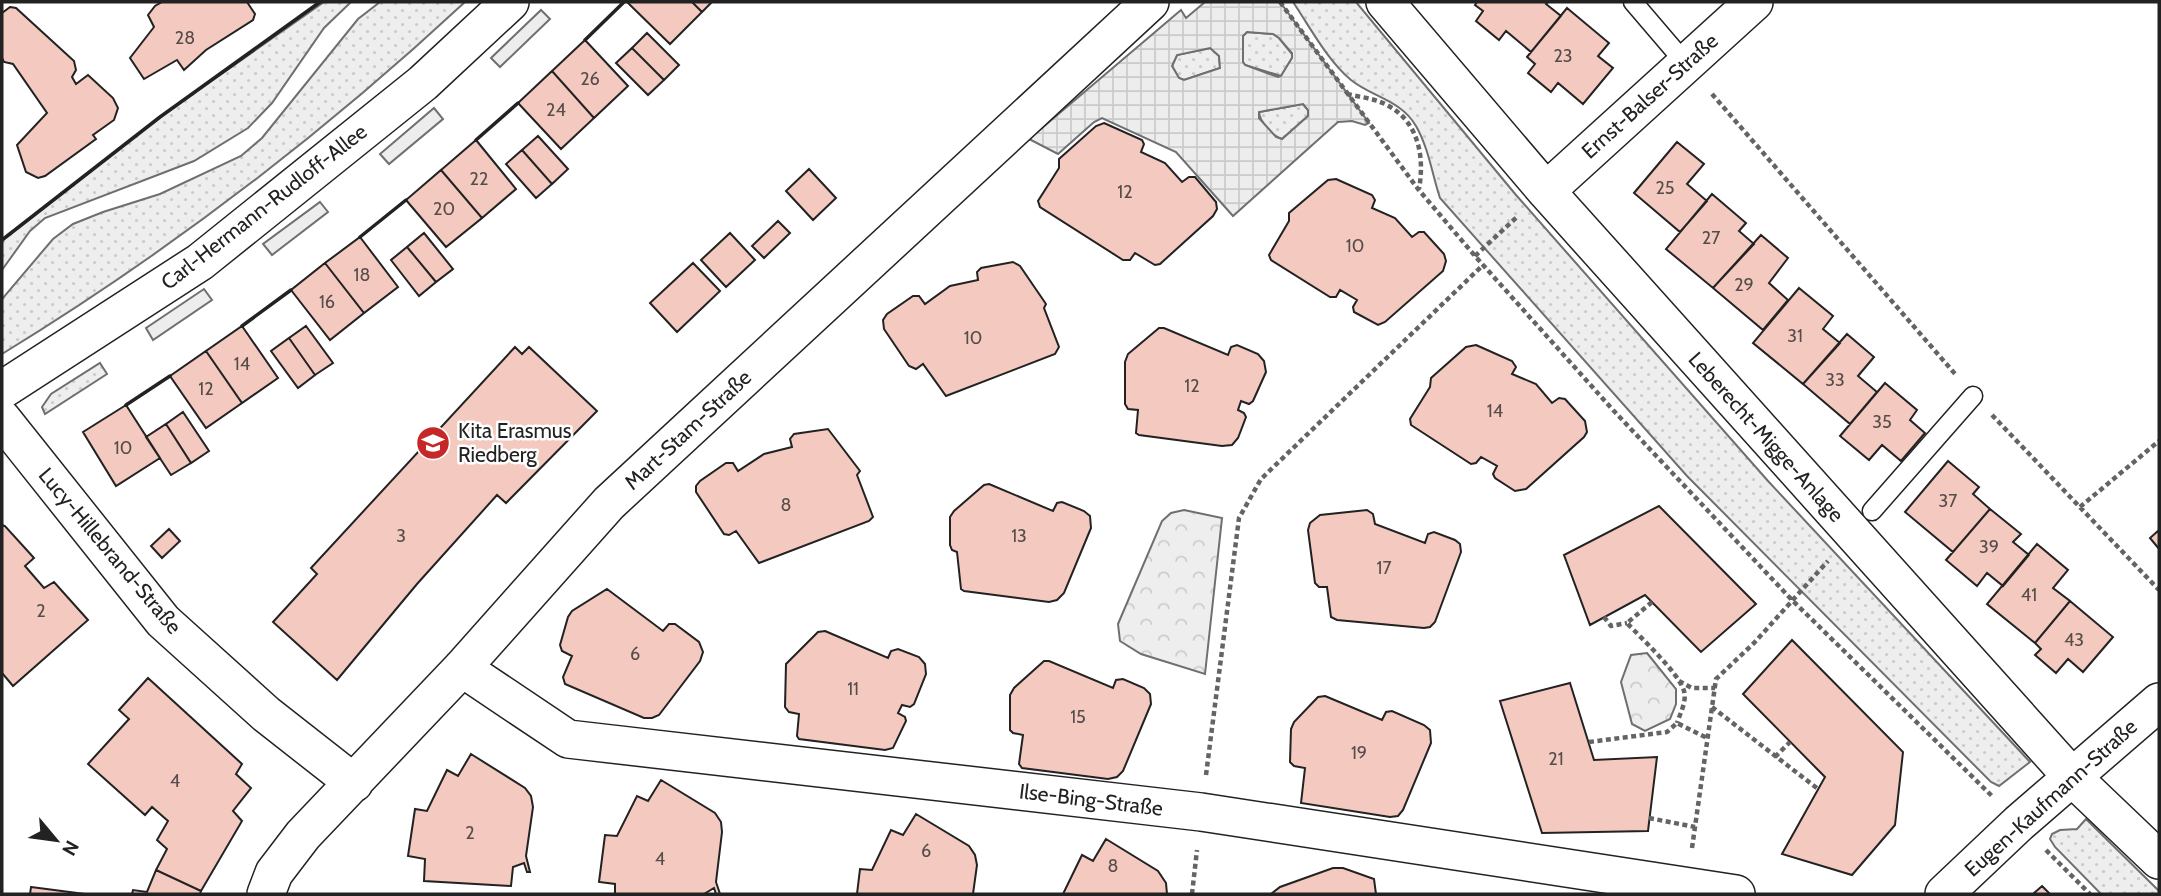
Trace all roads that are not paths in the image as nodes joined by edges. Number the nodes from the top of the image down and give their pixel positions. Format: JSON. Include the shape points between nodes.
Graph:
{"nodes":[{"id":1,"x":510,"y":2,"type":"edge"},
{"id":2,"x":1150,"y":2,"type":"edge"},
{"id":3,"x":1385,"y":2,"type":"edge"},
{"id":4,"x":1633,"y":2,"type":"edge"},
{"id":5,"x":1754,"y":2,"type":"edge"},
{"id":6,"x":1686,"y":64,"type":"junction"},
{"id":7,"x":1546,"y":191,"type":"junction"},
{"id":8,"x":2,"y":390,"type":"edge"},
{"id":9,"x":1973,"y":396,"type":"road end"},
{"id":10,"x":2,"y":419,"type":"edge"},
{"id":11,"x":1872,"y":512,"type":"dead end"},
{"id":12,"x":463,"y":668,"type":"junction"},
{"id":13,"x":2159,"y":702,"type":"edge"},
{"id":14,"x":2073,"y":778,"type":"junction"},
{"id":15,"x":354,"y":783,"type":"junction"},
{"id":16,"x":2159,"y":860,"type":"edge"},
{"id":17,"x":266,"y":894,"type":"edge"},
{"id":18,"x":1737,"y":894,"type":"edge"},
{"id":19,"x":1944,"y":894,"type":"edge"}],
"edges":[{"from":1,"to":8,"type":"street","name":"Carl-Hermann-Rudloff-Allee","via":[[423,83],[200,262]]},
{"from":2,"to":12,"type":"street","name":"Mart-Stam-Straße","via":[[609,503]]},
{"from":3,"to":7,"type":"street","name":"Leberecht-Migge-Anlage"},
{"from":4,"to":6,"type":"lane"},
{"from":5,"to":6,"type":"street","name":"Ernst-Balser-Straße"},
{"from":6,"to":7,"type":"street","name":"Ernst-Balser-Straße"},
{"from":7,"to":14,"type":"street","name":"Leberecht-Migge-Anlage"},
{"from":9,"to":11,"type":"lane"},
{"from":10,"to":15,"type":"street","name":"Lucy-Hillebrand-Straße","via":[[163,621],[266,714]]},
{"from":12,"to":15,"type":"street","name":"Mart-Stam-Straße"},
{"from":12,"to":18,"type":"street","name":"Ilse-Bing-Straße","via":[[568,738],[1201,812]]},
{"from":13,"to":14,"type":"street","name":"Eugen-Kaufmann-Straße"},
{"from":14,"to":16,"type":"street","name":"Leberecht-Migge-Anlage"},
{"from":14,"to":19,"type":"street","name":"Eugen-Kaufmann-Straße"},
{"from":15,"to":17,"type":"street","name":"Mart-Stam-Straße","via":[[303,835],[274,873]]}]}
